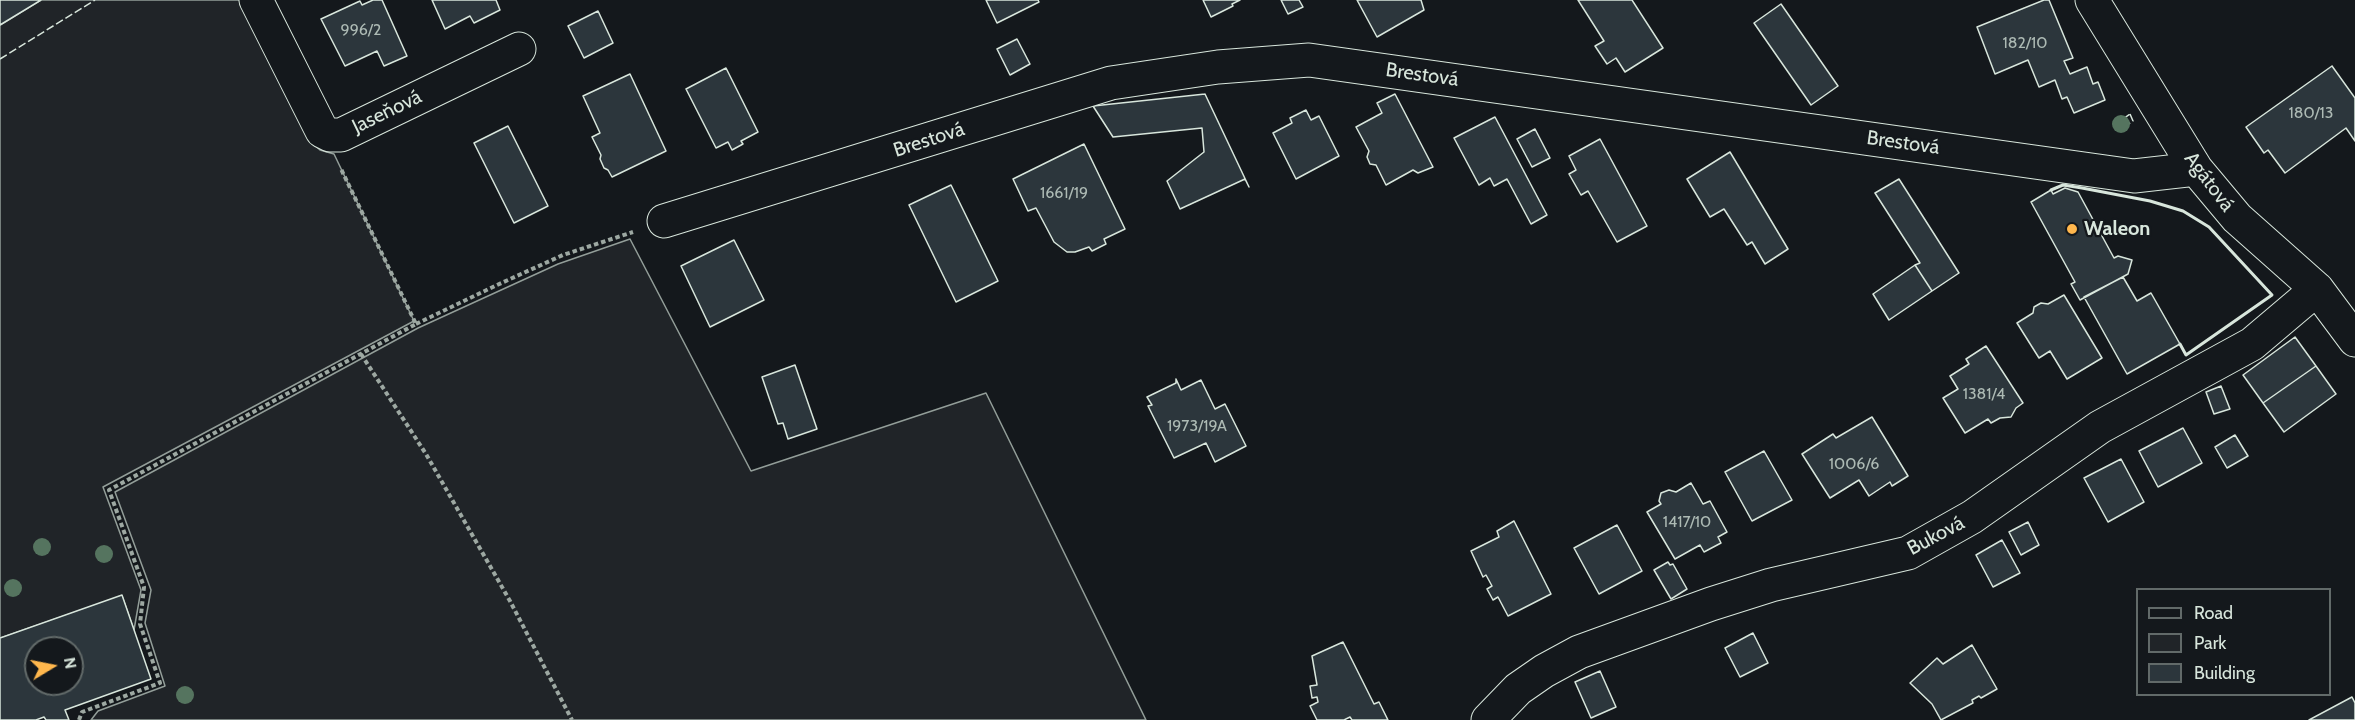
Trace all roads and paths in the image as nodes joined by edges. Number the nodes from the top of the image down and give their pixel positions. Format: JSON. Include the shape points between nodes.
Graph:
{"nodes":[{"id":1,"x":256,"y":0,"type":"edge"},
{"id":2,"x":2092,"y":0,"type":"edge"},
{"id":3,"x":519,"y":49,"type":"dead end"},
{"id":4,"x":322,"y":131,"type":"junction"},
{"id":5,"x":2196,"y":169,"type":"junction"},
{"id":6,"x":664,"y":221,"type":"joint"},
{"id":7,"x":2317,"y":289,"type":"junction"},
{"id":8,"x":416,"y":324,"type":"junction"},
{"id":9,"x":2355,"y":339,"type":"edge"},
{"id":10,"x":361,"y":354,"type":"junction"},
{"id":11,"x":79,"y":720,"type":"edge"},
{"id":12,"x":572,"y":720,"type":"edge"},
{"id":13,"x":1488,"y":720,"type":"edge"}],
"edges":[{"from":1,"to":4,"type":"street","name":"Jaseňová"},
{"from":2,"to":5,"type":"street","name":"Agátová"},
{"from":3,"to":4,"type":"street","name":"Jaseňová","via":[[341,135]]},
{"from":4,"to":8,"type":"path"},
{"from":5,"to":6,"type":"street","name":"Brestová","via":[[2134,176],[1309,60],[1111,83]]},
{"from":5,"to":7,"type":"street","name":"Agátová","via":[[2237,218]]},
{"from":6,"to":8,"type":"path","via":[[563,255]]},
{"from":7,"to":9,"type":"street","name":"Agátová"},
{"from":7,"to":13,"type":"street","name":"Buková","via":[[2252,344],[2100,426],[1972,517],[1908,553],[1771,585],[1579,652],[1518,689]]},
{"from":8,"to":10,"type":"path"},
{"from":10,"to":11,"type":"path","via":[[110,490],[144,588],[140,624],[160,683],[82,712]]},
{"from":10,"to":12,"type":"path","via":[[426,453]]}]}
